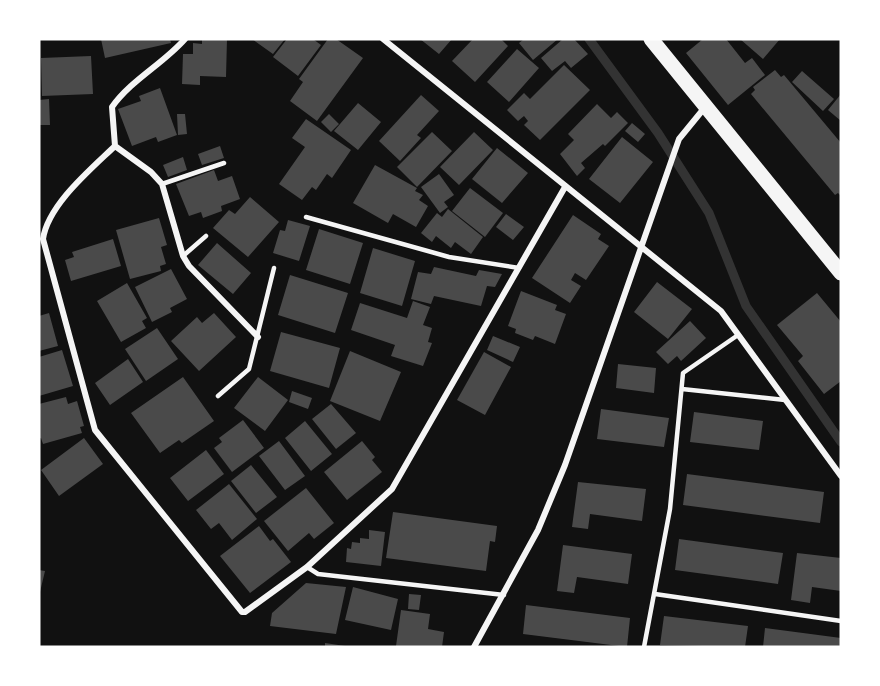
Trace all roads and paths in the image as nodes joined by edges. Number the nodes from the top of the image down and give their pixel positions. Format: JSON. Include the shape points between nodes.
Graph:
{"nodes":[{"id":1,"x":185,"y":39,"type":"edge"},
{"id":2,"x":383,"y":39,"type":"edge"},
{"id":3,"x":651,"y":39,"type":"edge"},
{"id":4,"x":706,"y":106,"type":"junction"},
{"id":5,"x":115,"y":146,"type":"junction"},
{"id":6,"x":224,"y":163,"type":"dead end"},
{"id":7,"x":162,"y":184,"type":"junction"},
{"id":8,"x":565,"y":187,"type":"junction"},
{"id":9,"x":306,"y":217,"type":"dead end"},
{"id":10,"x":206,"y":236,"type":"dead end"},
{"id":11,"x":642,"y":248,"type":"junction"},
{"id":12,"x":183,"y":256,"type":"junction"},
{"id":13,"x":274,"y":268,"type":"dead end"},
{"id":14,"x":519,"y":268,"type":"junction"},
{"id":15,"x":841,"y":273,"type":"edge"},
{"id":16,"x":738,"y":335,"type":"junction"},
{"id":17,"x":258,"y":337,"type":"junction"},
{"id":18,"x":682,"y":389,"type":"junction"},
{"id":19,"x":218,"y":396,"type":"dead end"},
{"id":20,"x":785,"y":400,"type":"junction"},
{"id":21,"x":841,"y":476,"type":"edge"},
{"id":22,"x":307,"y":567,"type":"junction"},
{"id":23,"x":655,"y":594,"type":"junction"},
{"id":24,"x":504,"y":595,"type":"junction"},
{"id":25,"x":841,"y":621,"type":"edge"},
{"id":26,"x":474,"y":647,"type":"edge"},
{"id":27,"x":644,"y":647,"type":"edge"}],
"edges":[{"from":1,"to":5,"type":"street","via":[[112,107]]},
{"from":2,"to":8,"type":"street"},
{"from":3,"to":4,"type":"main road"},
{"from":4,"to":11,"type":"street","via":[[679,139]]},
{"from":4,"to":15,"type":"main road"},
{"from":5,"to":7,"type":"street"},
{"from":5,"to":22,"type":"street","via":[[81,178],[45,224],[43,239],[95,430],[242,612]]},
{"from":6,"to":7,"type":"lane"},
{"from":7,"to":12,"type":"street"},
{"from":8,"to":11,"type":"street"},
{"from":8,"to":14,"type":"street"},
{"from":9,"to":14,"type":"lane","via":[[466,261]]},
{"from":10,"to":12,"type":"lane"},
{"from":11,"to":16,"type":"street","via":[[721,311]]},
{"from":11,"to":24,"type":"street","via":[[565,465],[538,530]]},
{"from":12,"to":17,"type":"street"},
{"from":13,"to":17,"type":"lane"},
{"from":14,"to":22,"type":"street","via":[[392,489]]},
{"from":16,"to":18,"type":"lane","via":[[683,373]]},
{"from":16,"to":20,"type":"street"},
{"from":17,"to":19,"type":"lane","via":[[249,369]]},
{"from":18,"to":20,"type":"lane"},
{"from":18,"to":23,"type":"lane","via":[[670,509]]},
{"from":20,"to":21,"type":"street"},
{"from":22,"to":24,"type":"lane","via":[[318,574]]},
{"from":23,"to":25,"type":"lane"},
{"from":23,"to":27,"type":"lane"},
{"from":24,"to":26,"type":"street"}]}
